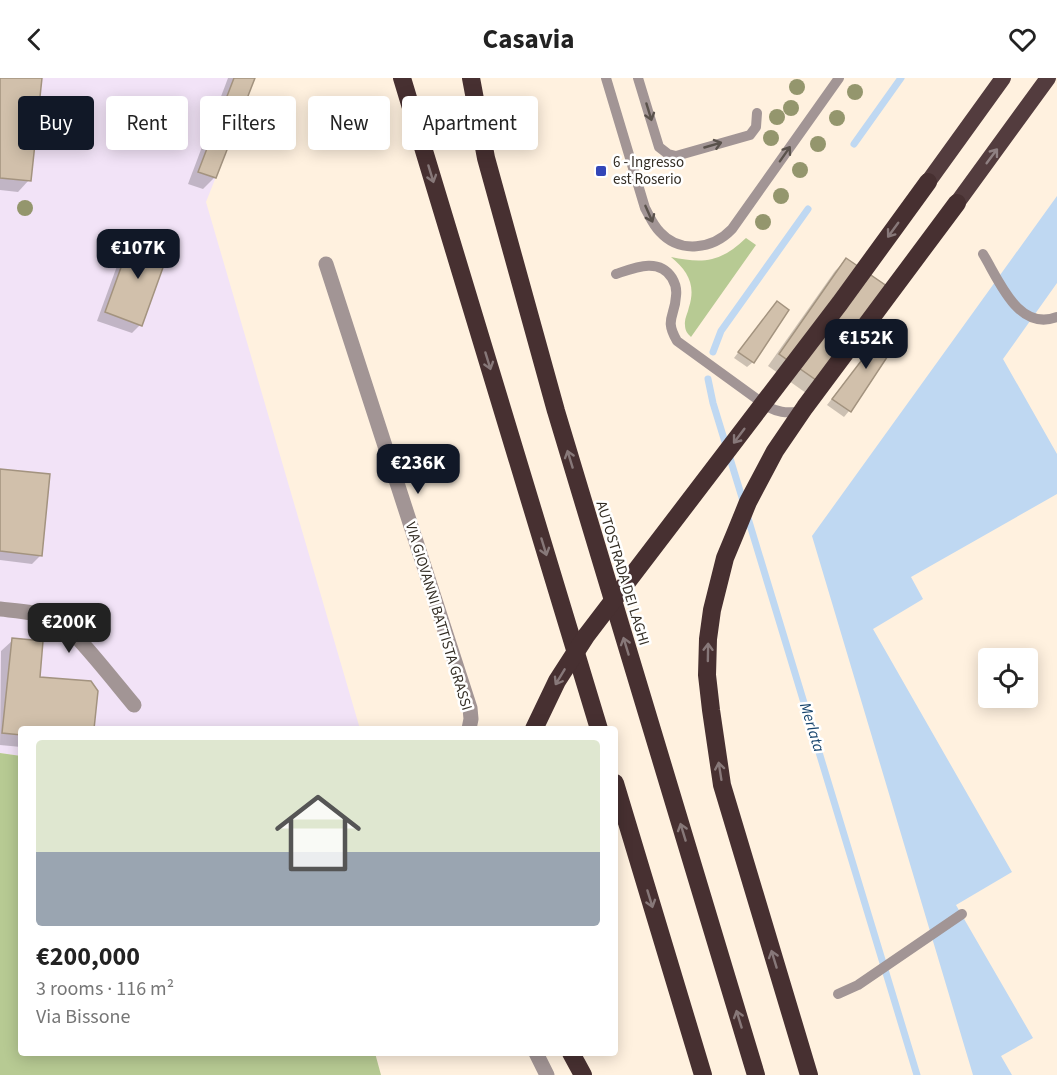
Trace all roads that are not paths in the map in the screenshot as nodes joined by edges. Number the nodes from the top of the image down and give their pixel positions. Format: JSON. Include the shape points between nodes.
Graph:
{"nodes":[{"id":1,"x":402,"y":78,"type":"edge"},
{"id":2,"x":471,"y":78,"type":"edge"},
{"id":3,"x":606,"y":78,"type":"edge"},
{"id":4,"x":638,"y":78,"type":"edge"},
{"id":5,"x":839,"y":78,"type":"edge"},
{"id":6,"x":1003,"y":78,"type":"edge"},
{"id":7,"x":1048,"y":78,"type":"edge"},
{"id":8,"x":757,"y":113,"type":"dead end"},
{"id":9,"x":928,"y":182,"type":"joint"},
{"id":10,"x":957,"y":203,"type":"joint"},
{"id":11,"x":983,"y":254,"type":"dead end"},
{"id":12,"x":326,"y":264,"type":"dead end"},
{"id":13,"x":616,"y":274,"type":"dead end"},
{"id":14,"x":1057,"y":317,"type":"edge"},
{"id":15,"x":796,"y":412,"type":"dead end"},
{"id":16,"x":0,"y":609,"type":"edge"},
{"id":17,"x":134,"y":705,"type":"dead end"},
{"id":18,"x":470,"y":726,"type":"edge"},
{"id":19,"x":535,"y":726,"type":"edge"},
{"id":20,"x":598,"y":726,"type":"edge"},
{"id":21,"x":618,"y":793,"type":"edge"},
{"id":22,"x":962,"y":914,"type":"dead end"},
{"id":23,"x":838,"y":994,"type":"dead end"},
{"id":24,"x":538,"y":1056,"type":"edge"},
{"id":25,"x":573,"y":1056,"type":"edge"},
{"id":26,"x":547,"y":1075,"type":"edge"},
{"id":27,"x":584,"y":1075,"type":"edge"},
{"id":28,"x":703,"y":1075,"type":"edge"},
{"id":29,"x":756,"y":1075,"type":"edge"},
{"id":30,"x":809,"y":1075,"type":"edge"}],
"edges":[{"from":1,"to":20,"type":"highway","one_way":true},
{"from":29,"to":2,"type":"highway","name":"AUTOSTRADA DEI LAGHI","one_way":true,"via":[[556,411],[486,158]]},
{"from":3,"to":5,"type":"lane","one_way":true,"via":[[652,222],[674,242],[697,247],[718,241],[732,229]]},
{"from":4,"to":8,"type":"lane","one_way":true,"via":[[659,147],[668,154],[676,156],[750,135],[756,127]]},
{"from":6,"to":9,"type":"highway"},
{"from":10,"to":7,"type":"highway","one_way":true},
{"from":9,"to":19,"type":"highway","one_way":true,"bridge":true,"via":[[586,636],[557,681]]},
{"from":30,"to":10,"type":"highway","one_way":true,"via":[[722,785],[707,675],[712,610],[725,558],[775,451]]},
{"from":11,"to":14,"type":"lane","via":[[1021,311],[1038,320]]},
{"from":12,"to":18,"type":"street","name":"VIA GIOVANNI BATTISTA GRASSI","via":[[470,708]]},
{"from":13,"to":15,"type":"lane","via":[[642,266],[663,269],[670,275],[677,293],[670,324],[677,341],[768,407],[778,412]]},
{"from":16,"to":17,"type":"street","via":[[58,619]]},
{"from":21,"to":28,"type":"highway","one_way":true},
{"from":22,"to":23,"type":"lane","via":[[858,986]]},
{"from":24,"to":26,"type":"street"},
{"from":25,"to":27,"type":"highway"}]}
